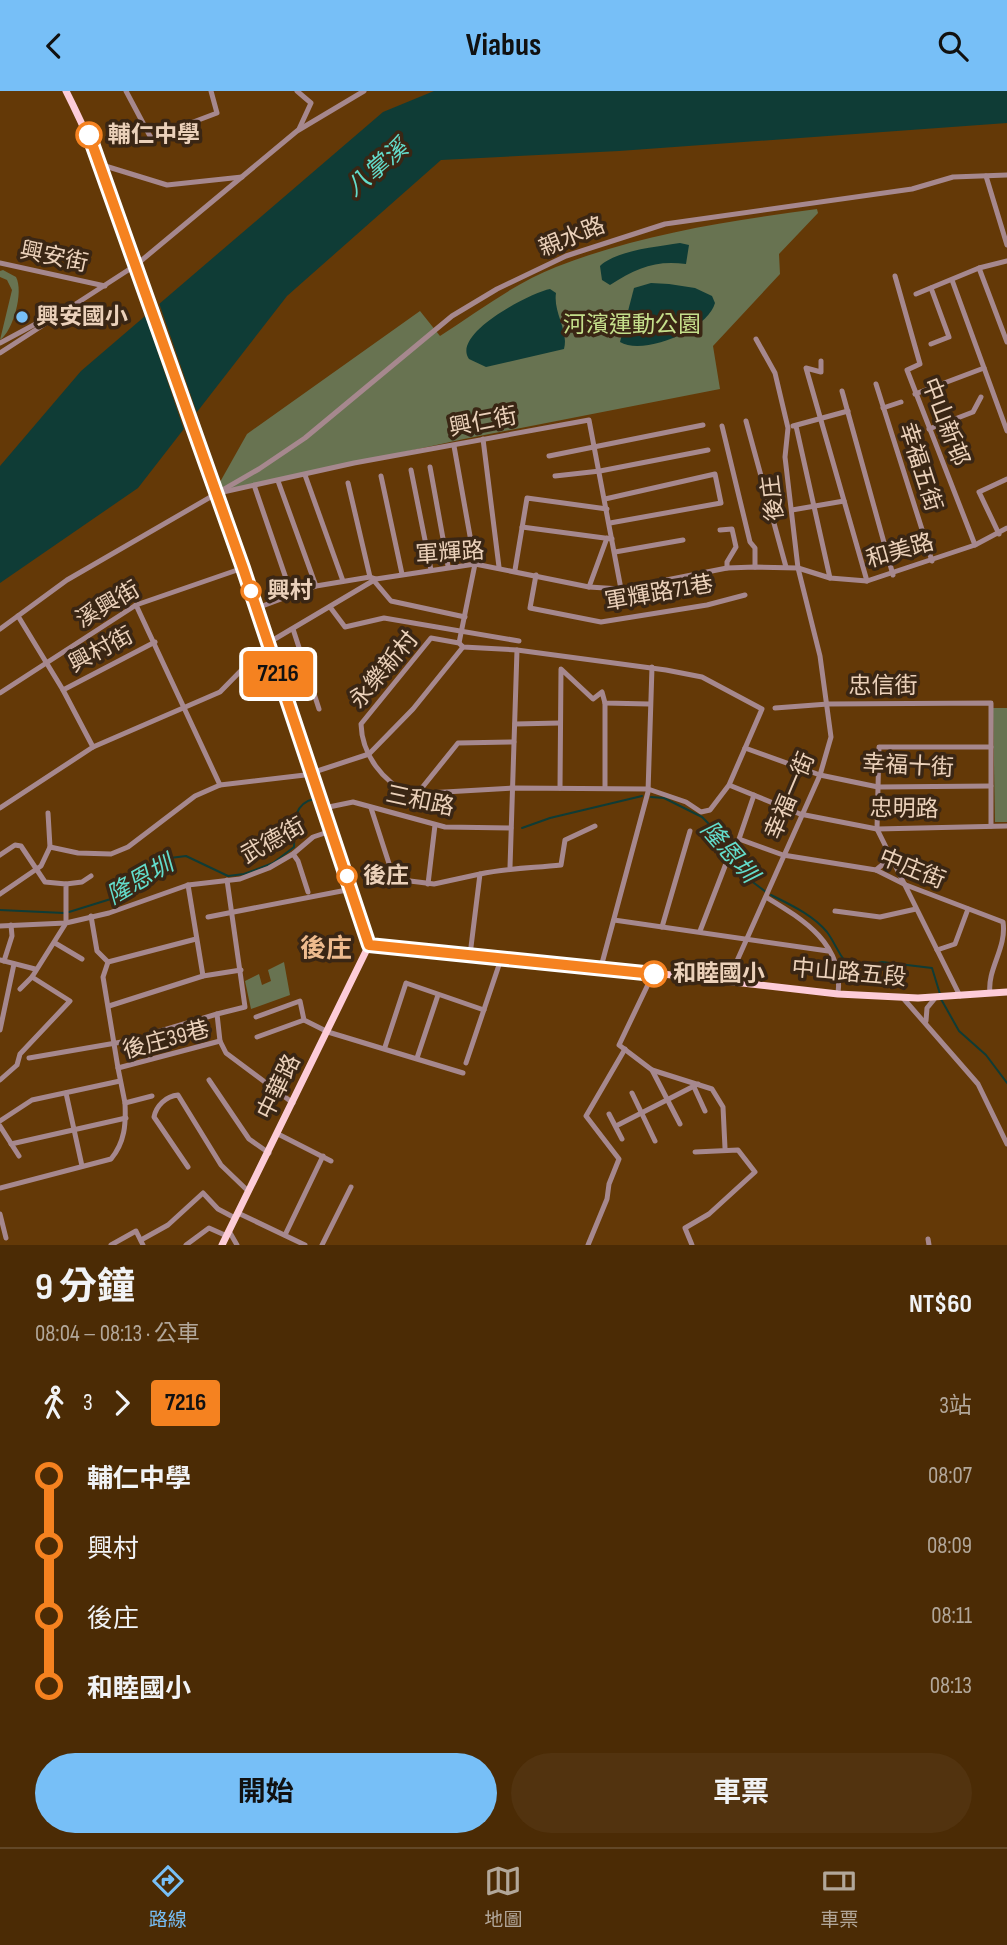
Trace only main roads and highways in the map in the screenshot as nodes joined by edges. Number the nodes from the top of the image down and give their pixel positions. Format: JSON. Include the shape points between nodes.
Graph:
{"nodes":[{"id":1,"x":66,"y":91,"type":"edge"},
{"id":2,"x":369,"y":945,"type":"junction"},
{"id":3,"x":1007,"y":992,"type":"edge"},
{"id":4,"x":222,"y":1245,"type":"edge"}],
"edges":[{"from":1,"to":2,"type":"main road","via":[[102,165]]},
{"from":2,"to":3,"type":"main road","name":"中山路五段","via":[[838,994],[903,998]]},
{"from":2,"to":4,"type":"main road","name":"中華路"}]}
